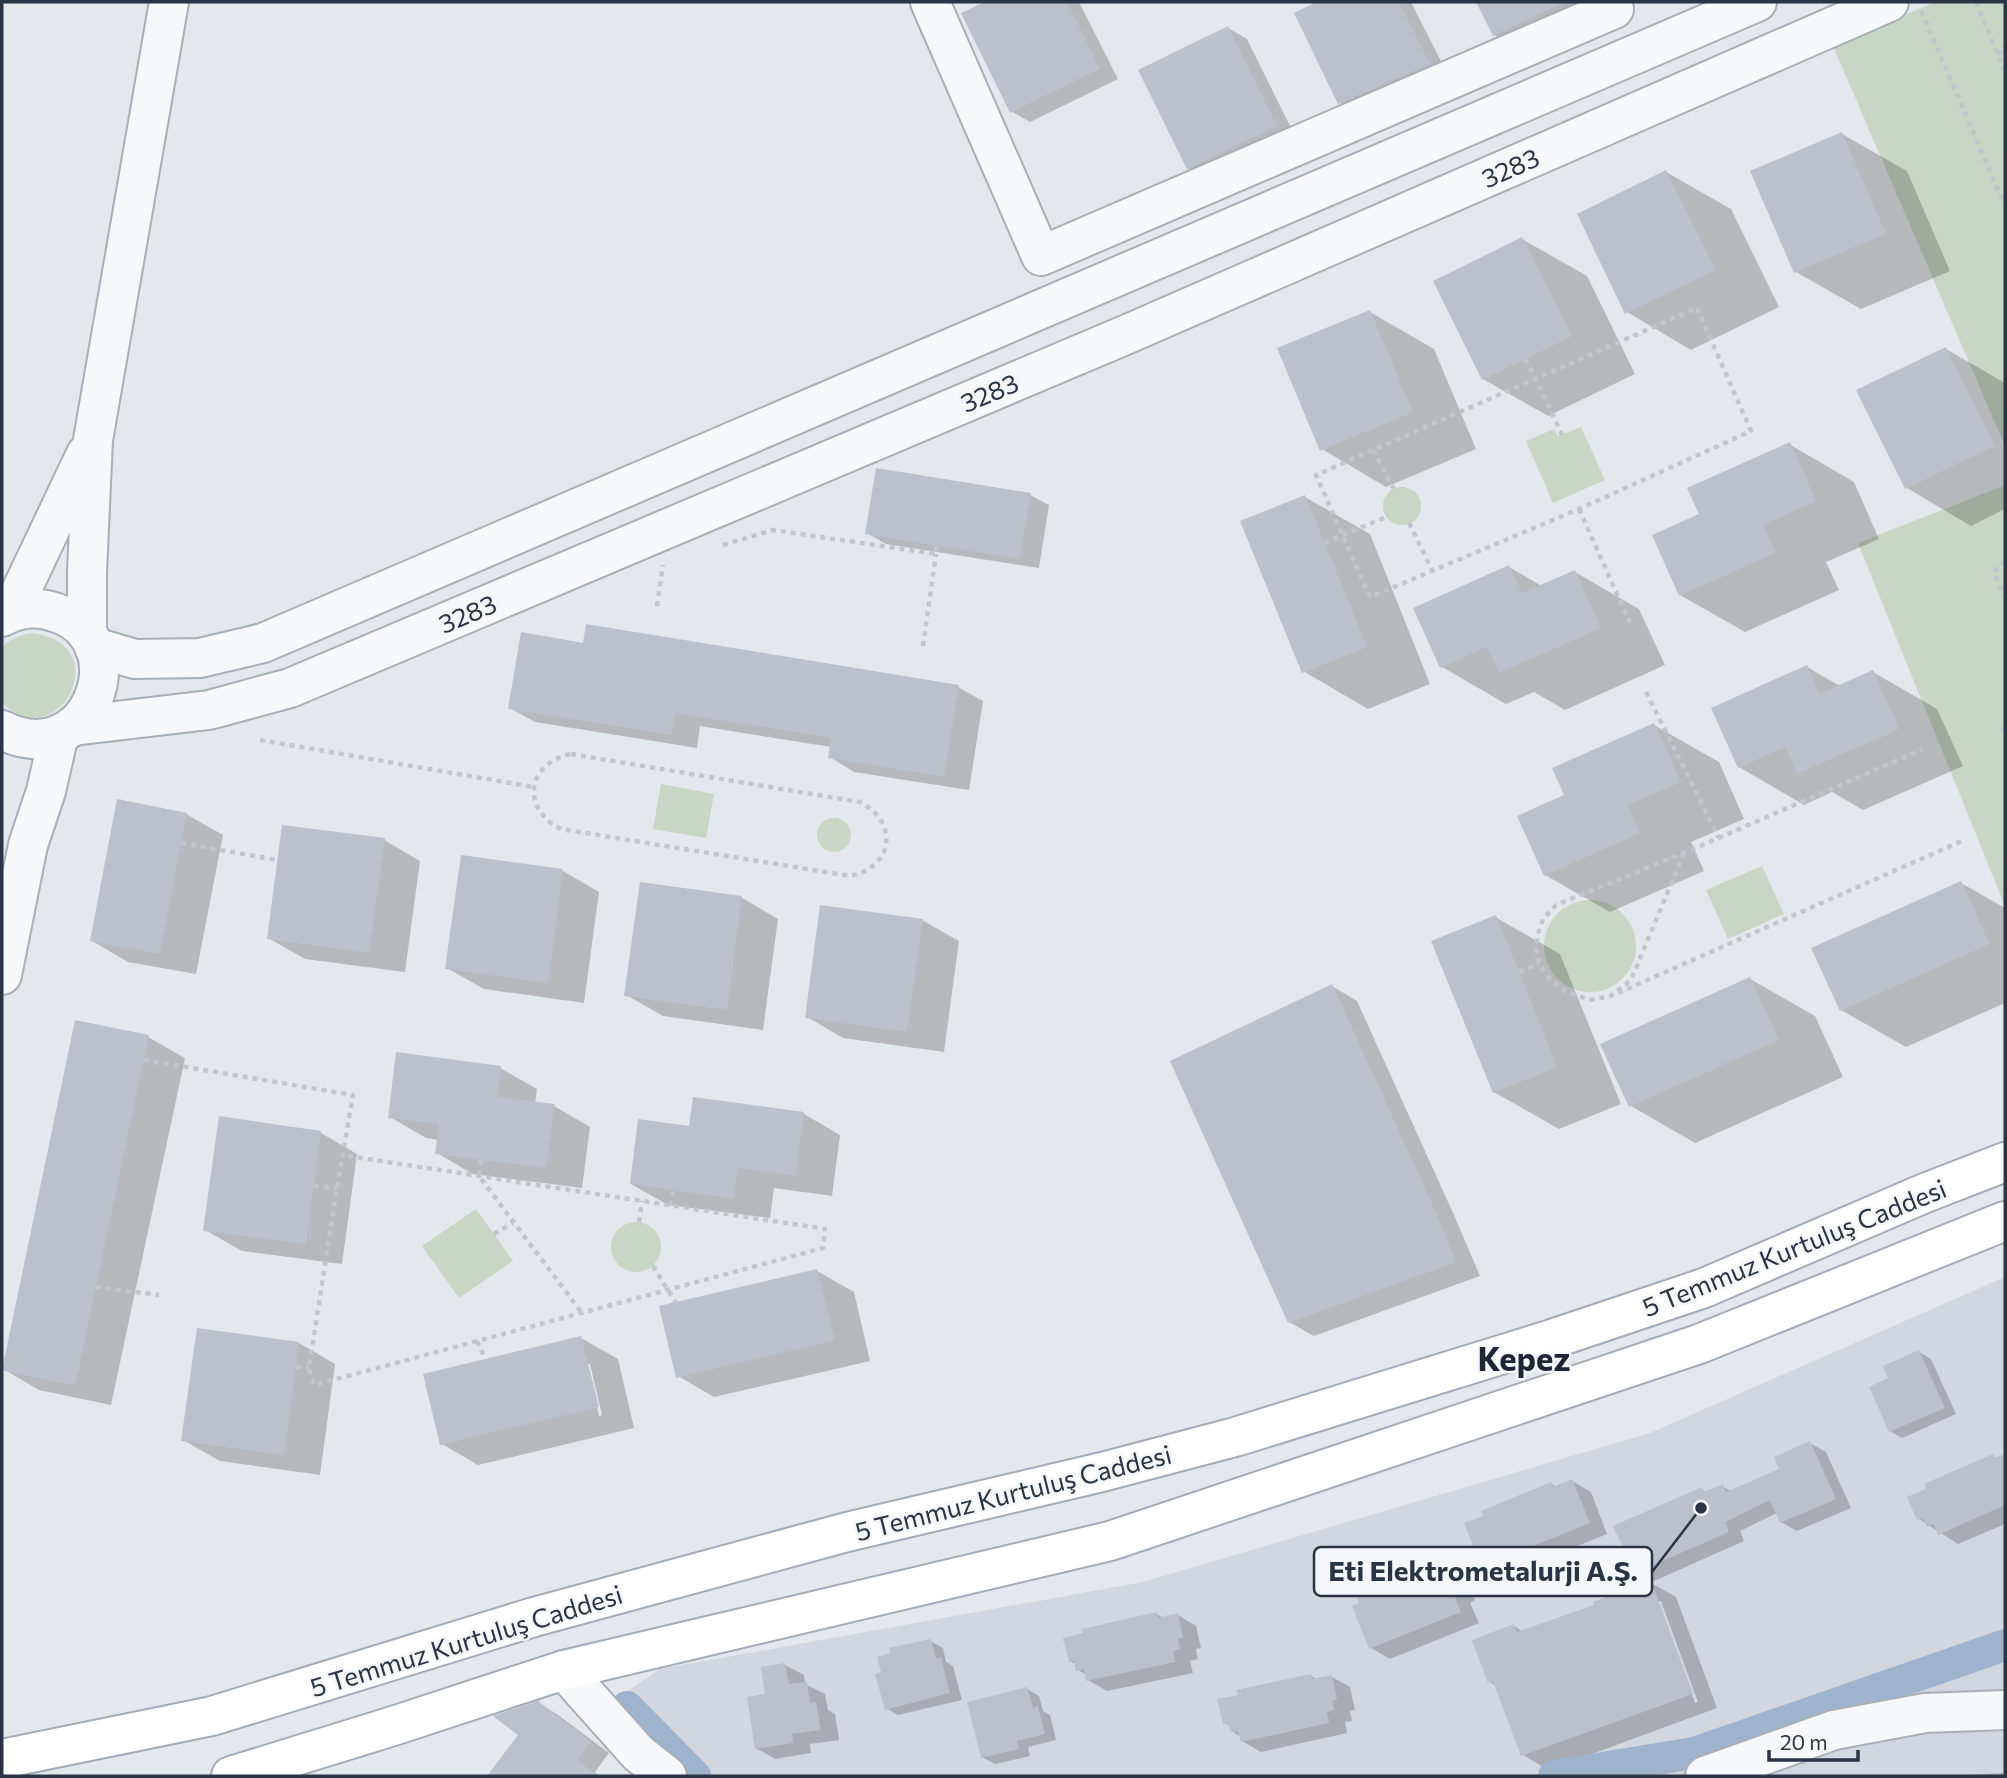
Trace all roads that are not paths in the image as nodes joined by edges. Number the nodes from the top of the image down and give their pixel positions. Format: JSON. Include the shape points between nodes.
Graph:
{"nodes":[{"id":1,"x":169,"y":2,"type":"edge"},
{"id":2,"x":930,"y":2,"type":"edge"},
{"id":3,"x":1757,"y":2,"type":"edge"},
{"id":4,"x":1889,"y":2,"type":"edge"},
{"id":5,"x":1613,"y":5,"type":"edge"},
{"id":6,"x":1634,"y":55,"type":"junction"},
{"id":7,"x":93,"y":440,"type":"junction"},
{"id":8,"x":6,"y":614,"type":"edge"},
{"id":9,"x":90,"y":641,"type":"junction"},
{"id":10,"x":2,"y":730,"type":"edge"},
{"id":11,"x":66,"y":730,"type":"junction"},
{"id":12,"x":2,"y":975,"type":"edge"},
{"id":13,"x":2005,"y":1162,"type":"edge"},
{"id":14,"x":2005,"y":1221,"type":"edge"},
{"id":15,"x":564,"y":1670,"type":"junction"},
{"id":16,"x":2005,"y":1710,"type":"edge"},
{"id":17,"x":2,"y":1759,"type":"edge"},
{"id":18,"x":231,"y":1776,"type":"edge"},
{"id":19,"x":667,"y":1776,"type":"edge"},
{"id":20,"x":1705,"y":1776,"type":"edge"}],
"edges":[{"from":1,"to":7,"type":"street"},
{"from":2,"to":5,"type":"street","via":[[1041,256]]},
{"from":3,"to":6,"type":"street","name":"3283"},
{"from":4,"to":11,"type":"street","name":"3283","via":[[1123,336],[290,688],[209,710]]},
{"from":5,"to":6,"type":"street"},
{"from":6,"to":9,"type":"street","name":"3283","via":[[263,643],[200,659],[135,659]]},
{"from":7,"to":8,"type":"street"},
{"from":7,"to":9,"type":"street","via":[[87,572]]},
{"from":8,"to":9,"type":"street","via":[[28,608],[61,614],[75,622]]},
{"from":9,"to":11,"type":"street","via":[[98,661],[97,690],[84,716]]},
{"from":10,"to":11,"type":"street","name":"3283","via":[[27,738]]},
{"from":11,"to":12,"type":"street","via":[[28,845]]},
{"from":13,"to":17,"type":"main road","name":"5 Temmuz Kurtuluş Caddesi","via":[[1704,1288],[1235,1437],[847,1532],[534,1617],[212,1716]]},
{"from":14,"to":15,"type":"main road","name":"5 Temmuz Kurtuluş Caddesi","via":[[1699,1344],[1110,1541]]},
{"from":15,"to":18,"type":"main road","name":"5 Temmuz Kurtuluş Caddesi"},
{"from":15,"to":19,"type":"street","via":[[638,1753]]},
{"from":16,"to":20,"type":"street","via":[[1925,1713],[1835,1730]]}]}
